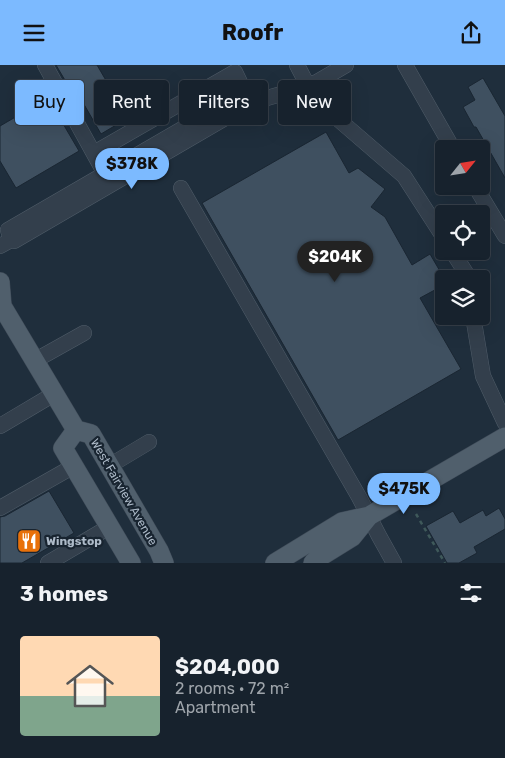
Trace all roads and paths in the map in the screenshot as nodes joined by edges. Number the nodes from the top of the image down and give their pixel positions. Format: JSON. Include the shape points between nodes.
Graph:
{"nodes":[{"id":1,"x":45,"y":65,"type":"edge"},
{"id":2,"x":297,"y":65,"type":"edge"},
{"id":3,"x":346,"y":65,"type":"edge"},
{"id":4,"x":405,"y":65,"type":"edge"},
{"id":5,"x":221,"y":80,"type":"edge"},
{"id":6,"x":237,"y":80,"type":"edge"},
{"id":7,"x":302,"y":80,"type":"edge"},
{"id":8,"x":320,"y":80,"type":"edge"},
{"id":9,"x":179,"y":104,"type":"edge"},
{"id":10,"x":189,"y":125,"type":"edge"},
{"id":11,"x":215,"y":125,"type":"edge"},
{"id":12,"x":347,"y":125,"type":"edge"},
{"id":13,"x":448,"y":140,"type":"edge"},
{"id":14,"x":94,"y":153,"type":"junction"},
{"id":15,"x":105,"y":174,"type":"junction"},
{"id":16,"x":181,"y":188,"type":"dead end"},
{"id":17,"x":480,"y":195,"type":"edge"},
{"id":18,"x":435,"y":224,"type":"edge"},
{"id":19,"x":505,"y":236,"type":"edge"},
{"id":20,"x":5,"y":243,"type":"edge"},
{"id":21,"x":0,"y":282,"type":"edge"},
{"id":22,"x":1,"y":306,"type":"edge"},
{"id":23,"x":474,"y":325,"type":"edge"},
{"id":24,"x":84,"y":333,"type":"dead end"},
{"id":25,"x":34,"y":361,"type":"junction"},
{"id":26,"x":54,"y":394,"type":"junction"},
{"id":27,"x":505,"y":423,"type":"edge"},
{"id":28,"x":0,"y":426,"type":"edge"},
{"id":29,"x":76,"y":430,"type":"junction"},
{"id":30,"x":505,"y":437,"type":"edge"},
{"id":31,"x":149,"y":442,"type":"dead end"},
{"id":32,"x":74,"y":466,"type":"junction"},
{"id":33,"x":109,"y":466,"type":"junction"},
{"id":34,"x":0,"y":508,"type":"edge"},
{"id":35,"x":416,"y":513,"type":"dead end"},
{"id":36,"x":369,"y":515,"type":"junction"},
{"id":37,"x":110,"y":527,"type":"junction"},
{"id":38,"x":48,"y":563,"type":"edge"},
{"id":39,"x":131,"y":563,"type":"edge"},
{"id":40,"x":164,"y":563,"type":"edge"},
{"id":41,"x":275,"y":563,"type":"edge"},
{"id":42,"x":313,"y":563,"type":"edge"},
{"id":43,"x":394,"y":563,"type":"edge"},
{"id":44,"x":445,"y":563,"type":"edge"}],
"edges":[{"from":1,"to":14,"type":"street"},
{"from":2,"to":7,"type":"street"},
{"from":3,"to":8,"type":"street"},
{"from":4,"to":13,"type":"street"},
{"from":5,"to":6,"type":"street","via":[[235,72]]},
{"from":9,"to":14,"type":"street"},
{"from":10,"to":15,"type":"street"},
{"from":11,"to":20,"type":"street","via":[[14,241]]},
{"from":12,"to":18,"type":"street","via":[[404,176]]},
{"from":14,"to":15,"type":"street"},
{"from":15,"to":20,"type":"street","via":[[8,230]]},
{"from":16,"to":36,"type":"street"},
{"from":17,"to":19,"type":"street"},
{"from":21,"to":22,"type":"main road","name":"West Fairview Avenue"},
{"from":22,"to":25,"type":"main road","name":"West Fairview Avenue"},
{"from":23,"to":27,"type":"street","via":[[483,376]]},
{"from":24,"to":25,"type":"street"},
{"from":25,"to":26,"type":"main road","name":"West Fairview Avenue"},
{"from":26,"to":28,"type":"street"},
{"from":26,"to":29,"type":"main road","name":"West Fairview Avenue"},
{"from":29,"to":32,"type":"main road","name":"West Fairview Avenue","via":[[63,448]]},
{"from":29,"to":33,"type":"main road","name":"West Fairview Avenue","via":[[91,434]]},
{"from":30,"to":36,"type":"main road"},
{"from":31,"to":33,"type":"street"},
{"from":32,"to":34,"type":"street"},
{"from":32,"to":37,"type":"main road","name":"West Fairview Avenue"},
{"from":33,"to":40,"type":"main road","name":"West Fairview Avenue"},
{"from":35,"to":44,"type":"path"},
{"from":36,"to":41,"type":"main road","via":[[342,522]]},
{"from":36,"to":42,"type":"main road","via":[[352,537]]},
{"from":36,"to":43,"type":"street"},
{"from":37,"to":38,"type":"street"},
{"from":37,"to":39,"type":"main road","name":"West Fairview Avenue"}]}
